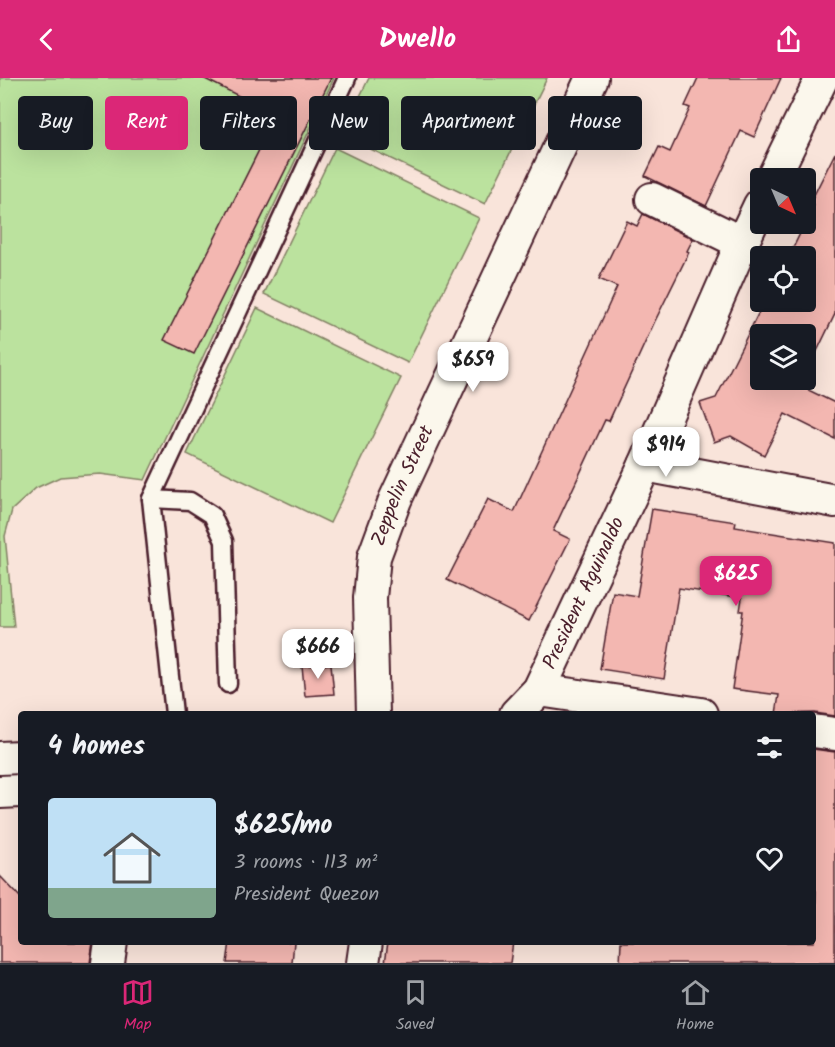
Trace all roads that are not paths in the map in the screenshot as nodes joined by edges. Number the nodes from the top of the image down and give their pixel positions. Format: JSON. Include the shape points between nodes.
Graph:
{"nodes":[{"id":1,"x":346,"y":78,"type":"edge"},
{"id":2,"x":592,"y":78,"type":"edge"},
{"id":3,"x":822,"y":78,"type":"edge"},
{"id":4,"x":778,"y":168,"type":"edge"},
{"id":5,"x":652,"y":199,"type":"dead end"},
{"id":6,"x":750,"y":226,"type":"edge"},
{"id":7,"x":742,"y":243,"type":"junction"},
{"id":8,"x":645,"y":465,"type":"junction"},
{"id":9,"x":151,"y":499,"type":"junction"},
{"id":10,"x":835,"y":501,"type":"edge"},
{"id":11,"x":228,"y":684,"type":"dead end"},
{"id":12,"x":539,"y":690,"type":"junction"},
{"id":13,"x":174,"y":711,"type":"edge"},
{"id":14,"x":373,"y":711,"type":"edge"},
{"id":15,"x":519,"y":711,"type":"edge"},
{"id":16,"x":681,"y":711,"type":"edge"},
{"id":17,"x":816,"y":731,"type":"edge"},
{"id":18,"x":835,"y":734,"type":"edge"},
{"id":19,"x":18,"y":757,"type":"edge"},
{"id":20,"x":0,"y":758,"type":"edge"},
{"id":21,"x":18,"y":790,"type":"edge"},
{"id":22,"x":0,"y":792,"type":"edge"},
{"id":23,"x":111,"y":945,"type":"edge"},
{"id":24,"x":366,"y":945,"type":"edge"},
{"id":25,"x":108,"y":963,"type":"edge"},
{"id":26,"x":363,"y":963,"type":"edge"}],
"edges":[{"from":1,"to":9,"type":"lane"},
{"from":2,"to":14,"type":"street","name":"Zeppelin Street","via":[[395,500],[374,557],[370,598]]},
{"from":3,"to":4,"type":"street"},
{"from":5,"to":7,"type":"street"},
{"from":6,"to":7,"type":"street","name":"President Aguinaldo"},
{"from":7,"to":8,"type":"street","name":"President Aguinaldo"},
{"from":8,"to":10,"type":"street"},
{"from":8,"to":12,"type":"street","name":"President Aguinaldo"},
{"from":9,"to":11,"type":"lane","via":[[190,501],[212,515],[224,541]]},
{"from":9,"to":13,"type":"lane"},
{"from":12,"to":15,"type":"street","name":"President Aguinaldo"},
{"from":12,"to":16,"type":"street"},
{"from":17,"to":18,"type":"street"},
{"from":19,"to":20,"type":"street"},
{"from":21,"to":22,"type":"street"},
{"from":23,"to":25,"type":"street"},
{"from":24,"to":26,"type":"street"}]}
